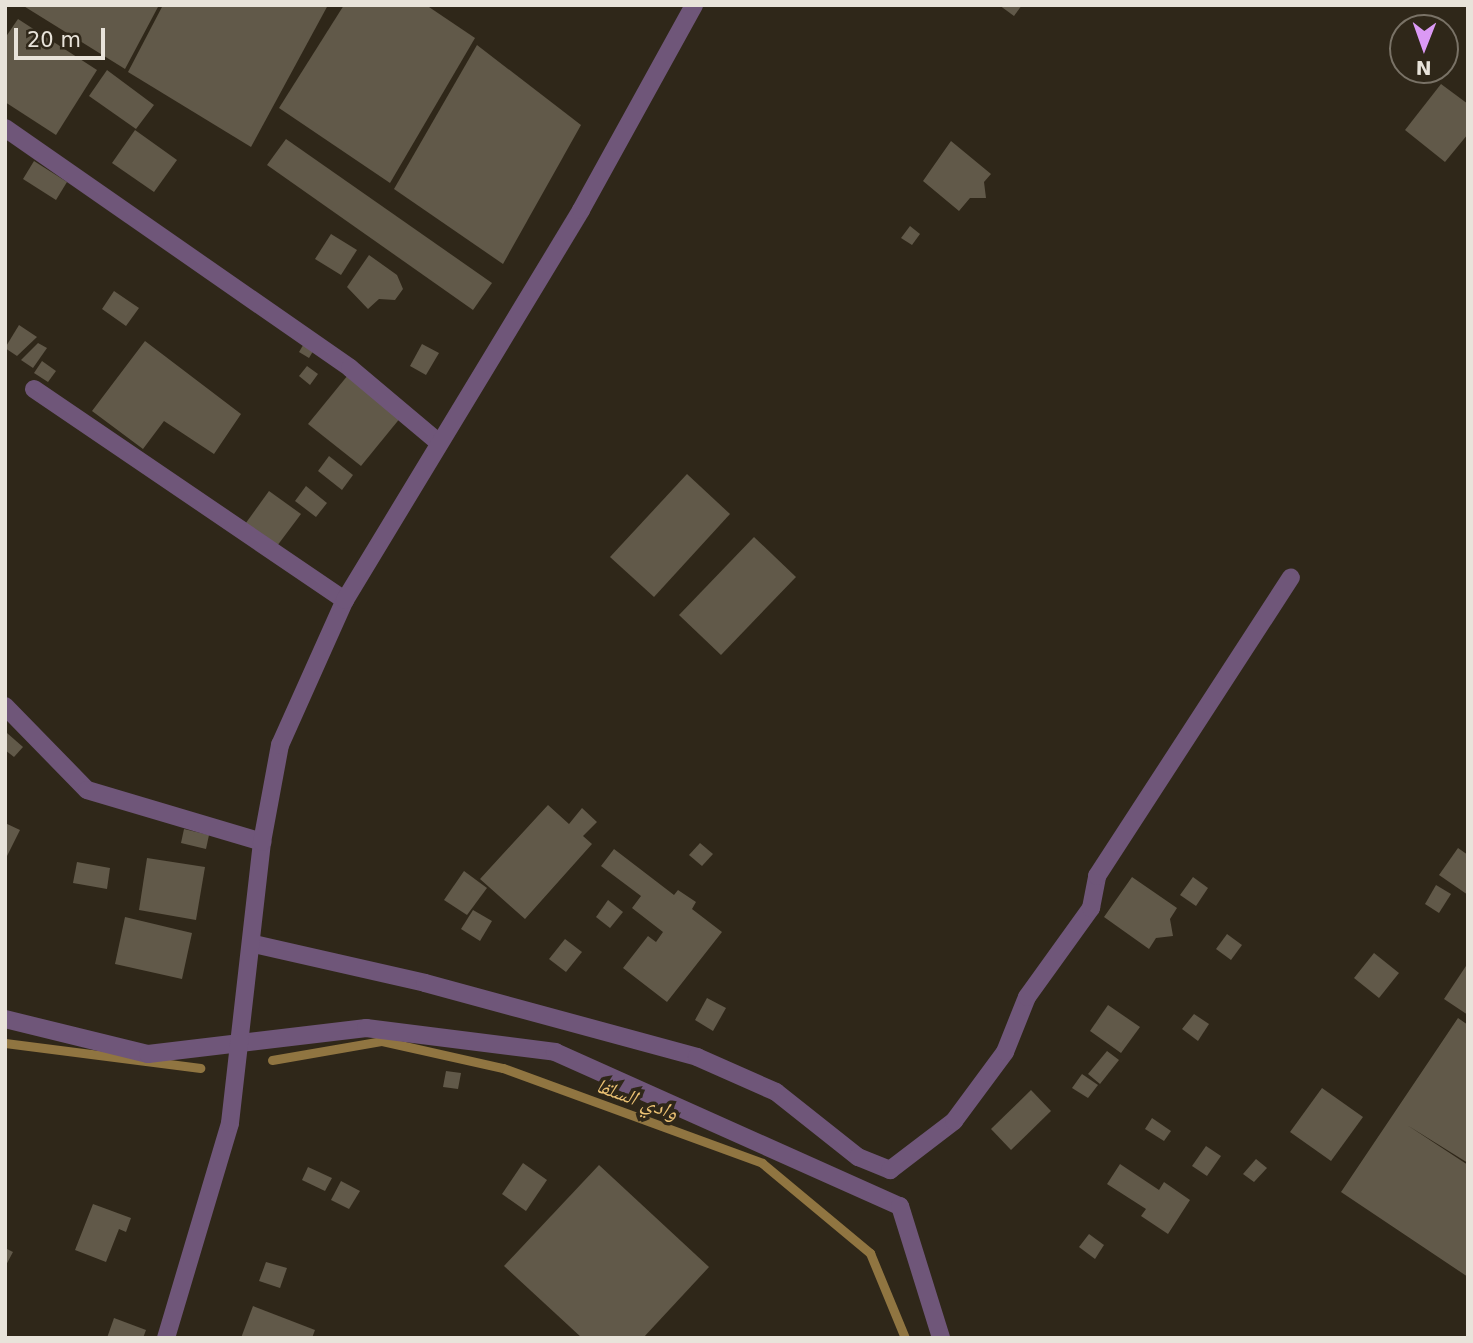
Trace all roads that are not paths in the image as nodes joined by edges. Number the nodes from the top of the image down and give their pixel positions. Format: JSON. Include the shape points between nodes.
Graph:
{"nodes":[{"id":1,"x":694,"y":5,"type":"edge"},
{"id":2,"x":5,"y":128,"type":"edge"},
{"id":3,"x":34,"y":389,"type":"dead end"},
{"id":4,"x":437,"y":441,"type":"junction"},
{"id":5,"x":1291,"y":577,"type":"dead end"},
{"id":6,"x":345,"y":600,"type":"junction"},
{"id":7,"x":5,"y":706,"type":"edge"},
{"id":8,"x":262,"y":842,"type":"junction"},
{"id":9,"x":254,"y":944,"type":"junction"},
{"id":10,"x":5,"y":1019,"type":"edge"},
{"id":11,"x":240,"y":1048,"type":"junction"},
{"id":12,"x":166,"y":1338,"type":"edge"},
{"id":13,"x":941,"y":1338,"type":"edge"}],
"edges":[{"from":1,"to":4,"type":"street","via":[[581,210]]},
{"from":2,"to":4,"type":"street","via":[[350,368]]},
{"from":3,"to":6,"type":"street"},
{"from":4,"to":6,"type":"street"},
{"from":5,"to":9,"type":"street","via":[[1097,876],[1091,908],[1027,997],[1005,1052],[954,1121],[890,1170],[858,1157],[776,1092],[696,1058],[425,983]]},
{"from":6,"to":8,"type":"street","via":[[280,745]]},
{"from":7,"to":8,"type":"street","via":[[87,790]]},
{"from":8,"to":9,"type":"street"},
{"from":9,"to":11,"type":"street"},
{"from":10,"to":11,"type":"street","via":[[148,1054]]},
{"from":11,"to":12,"type":"street","via":[[230,1123]]},
{"from":11,"to":13,"type":"street","via":[[366,1028],[555,1052],[900,1206]]}]}
